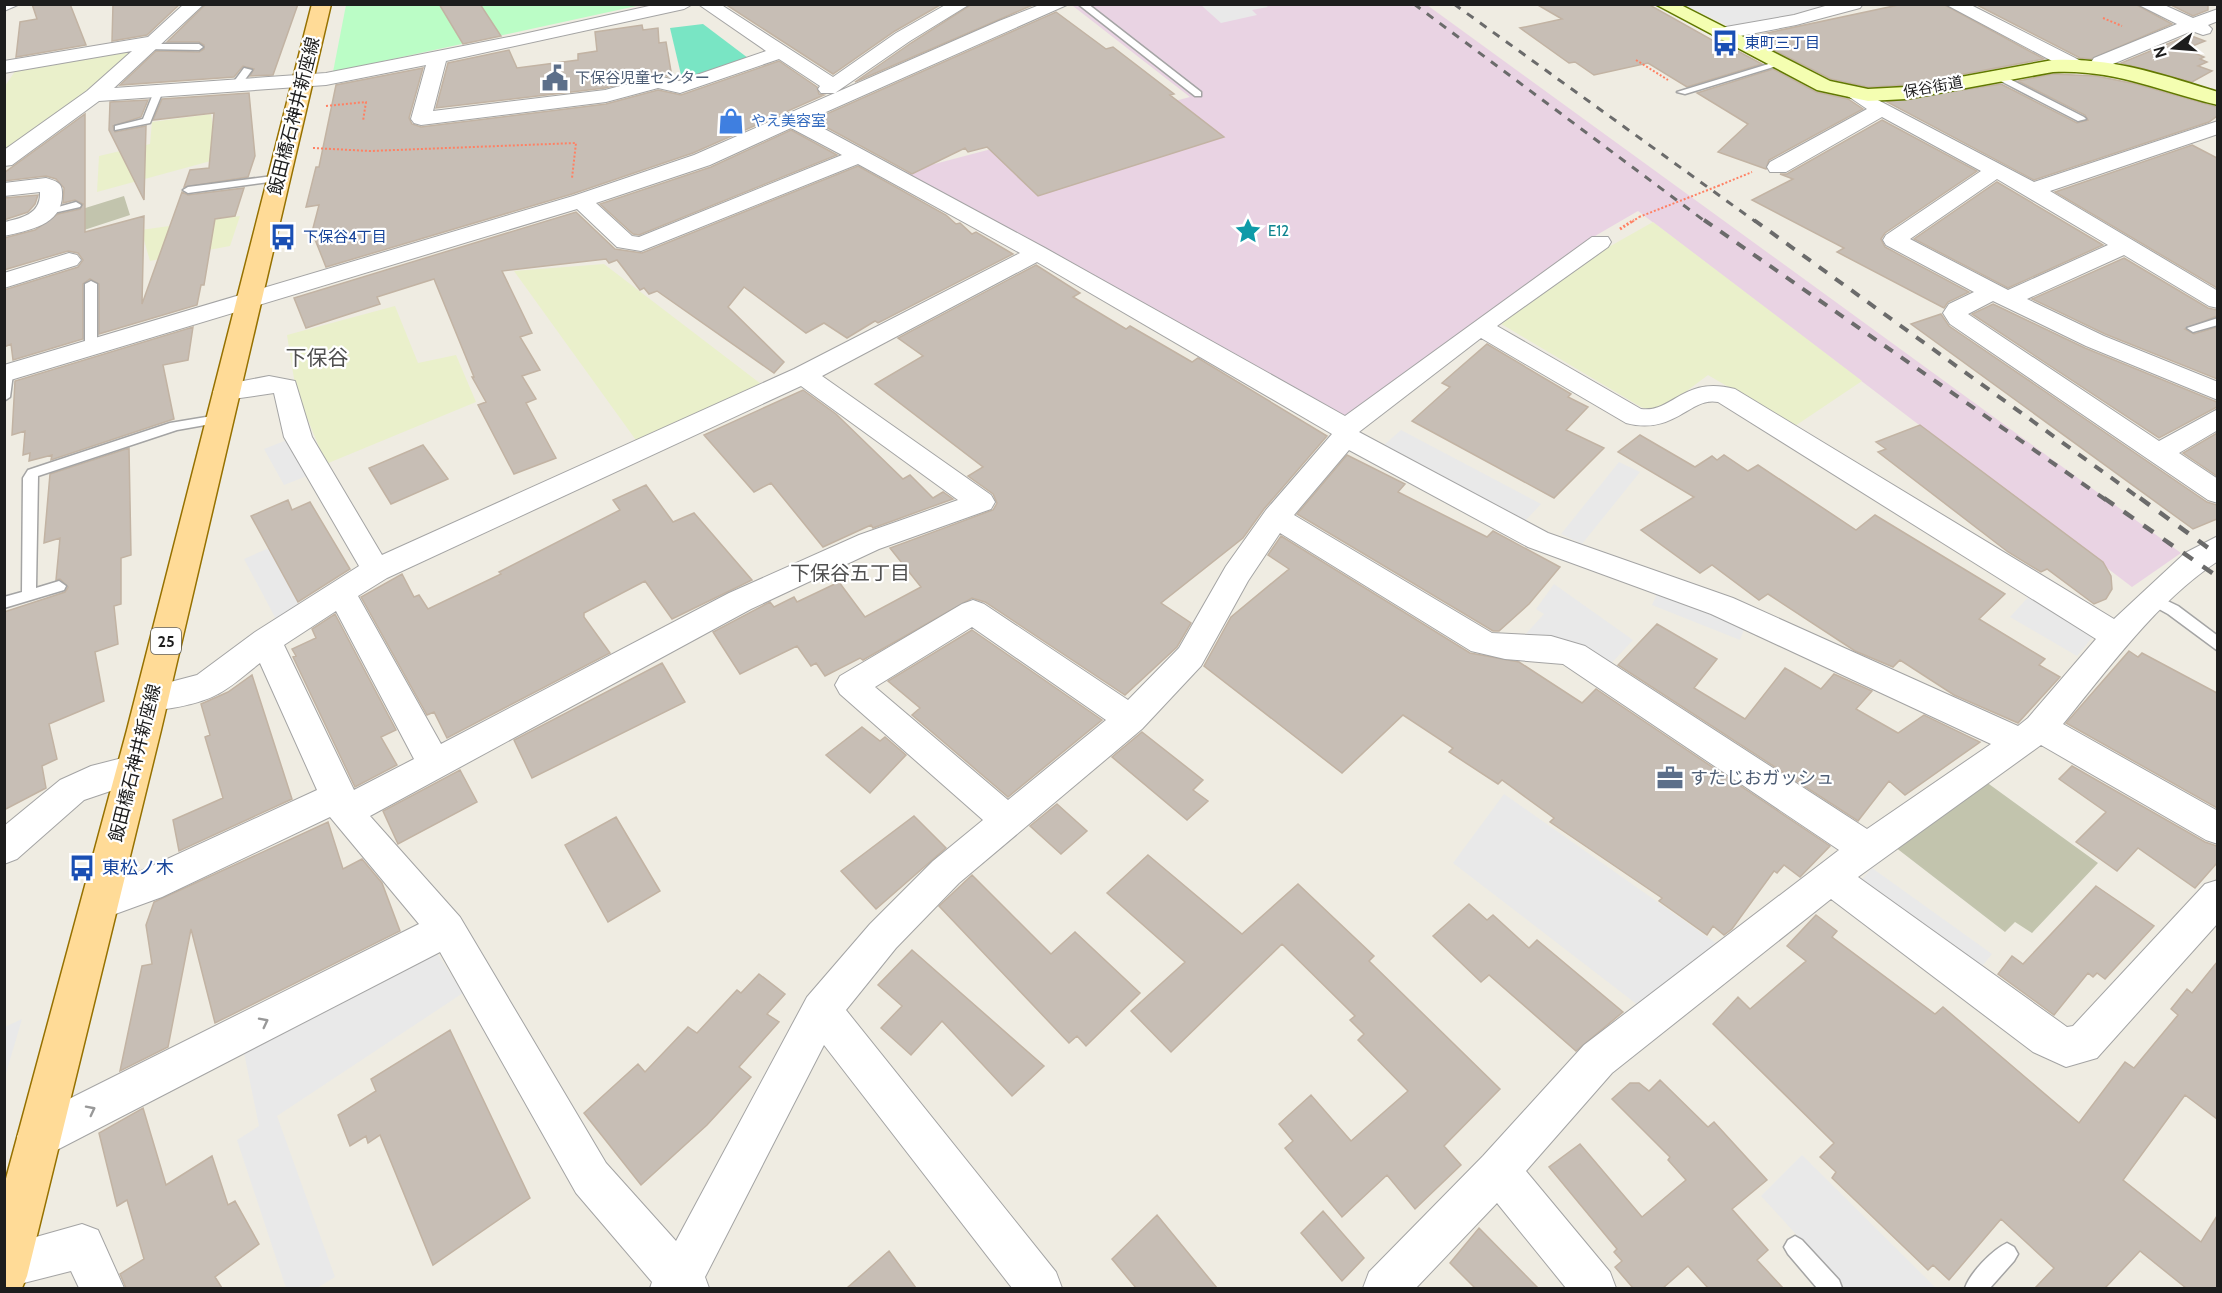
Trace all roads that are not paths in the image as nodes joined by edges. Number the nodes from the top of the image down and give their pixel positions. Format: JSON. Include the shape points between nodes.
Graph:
{"nodes":[{"id":1,"x":11,"y":4,"type":"edge"},
{"id":2,"x":195,"y":4,"type":"edge"},
{"id":3,"x":322,"y":4,"type":"edge"},
{"id":4,"x":684,"y":4,"type":"edge"},
{"id":5,"x":707,"y":4,"type":"edge"},
{"id":6,"x":962,"y":4,"type":"edge"},
{"id":7,"x":1060,"y":4,"type":"edge"},
{"id":8,"x":1082,"y":4,"type":"edge"},
{"id":9,"x":1664,"y":4,"type":"edge"},
{"id":10,"x":1854,"y":4,"type":"edge"},
{"id":11,"x":1954,"y":4,"type":"edge"},
{"id":12,"x":2146,"y":4,"type":"edge"},
{"id":13,"x":4,"y":6,"type":"edge"},
{"id":14,"x":2217,"y":14,"type":"edge"},
{"id":15,"x":2190,"y":24,"type":"junction"},
{"id":16,"x":1720,"y":34,"type":"junction"},
{"id":17,"x":2217,"y":34,"type":"edge"},
{"id":18,"x":152,"y":44,"type":"junction"},
{"id":19,"x":199,"y":47,"type":"dead end"},
{"id":20,"x":780,"y":52,"type":"junction"},
{"id":21,"x":437,"y":58,"type":"junction"},
{"id":22,"x":1778,"y":64,"type":"junction"},
{"id":23,"x":2074,"y":65,"type":"junction"},
{"id":24,"x":2098,"y":66,"type":"junction"},
{"id":25,"x":4,"y":67,"type":"edge"},
{"id":26,"x":247,"y":70,"type":"dead end"},
{"id":27,"x":1998,"y":76,"type":"junction"},
{"id":28,"x":832,"y":85,"type":"junction"},
{"id":29,"x":235,"y":87,"type":"junction"},
{"id":30,"x":158,"y":91,"type":"junction"},
{"id":31,"x":1684,"y":92,"type":"road end"},
{"id":32,"x":311,"y":94,"type":"junction"},
{"id":33,"x":1198,"y":94,"type":"dead end"},
{"id":34,"x":1855,"y":94,"type":"junction"},
{"id":35,"x":94,"y":95,"type":"junction"},
{"id":36,"x":2217,"y":99,"type":"edge"},
{"id":37,"x":1881,"y":108,"type":"junction"},
{"id":38,"x":799,"y":117,"type":"junction"},
{"id":39,"x":2081,"y":119,"type":"dead end"},
{"id":40,"x":2217,"y":127,"type":"edge"},
{"id":41,"x":118,"y":128,"type":"dead end"},
{"id":42,"x":859,"y":156,"type":"junction"},
{"id":43,"x":4,"y":160,"type":"edge"},
{"id":44,"x":1769,"y":168,"type":"road end"},
{"id":45,"x":1996,"y":170,"type":"junction"},
{"id":46,"x":280,"y":177,"type":"junction"},
{"id":47,"x":4,"y":190,"type":"edge"},
{"id":48,"x":188,"y":190,"type":"dead end"},
{"id":49,"x":2032,"y":190,"type":"junction"},
{"id":50,"x":575,"y":203,"type":"junction"},
{"id":51,"x":76,"y":205,"type":"dead end"},
{"id":52,"x":49,"y":211,"type":"junction"},
{"id":53,"x":4,"y":229,"type":"edge"},
{"id":54,"x":1600,"y":242,"type":"dead end"},
{"id":55,"x":2125,"y":246,"type":"junction"},
{"id":56,"x":1036,"y":253,"type":"junction"},
{"id":57,"x":69,"y":260,"type":"dead end"},
{"id":58,"x":4,"y":281,"type":"edge"},
{"id":59,"x":91,"y":284,"type":"dead end"},
{"id":60,"x":2000,"y":296,"type":"junction"},
{"id":61,"x":250,"y":299,"type":"junction"},
{"id":62,"x":2217,"y":301,"type":"edge"},
{"id":63,"x":2217,"y":321,"type":"edge"},
{"id":64,"x":1480,"y":327,"type":"junction"},
{"id":65,"x":2193,"y":328,"type":"dead end"},
{"id":66,"x":91,"y":348,"type":"junction"},
{"id":67,"x":803,"y":375,"type":"junction"},
{"id":68,"x":5,"y":382,"type":"edge"},
{"id":69,"x":2217,"y":392,"type":"edge"},
{"id":70,"x":222,"y":405,"type":"junction"},
{"id":71,"x":2217,"y":418,"type":"edge"},
{"id":72,"x":1346,"y":432,"type":"junction"},
{"id":73,"x":2160,"y":453,"type":"junction"},
{"id":74,"x":2217,"y":493,"type":"edge"},
{"id":75,"x":1276,"y":517,"type":"junction"},
{"id":76,"x":2217,"y":546,"type":"edge"},
{"id":77,"x":376,"y":570,"type":"junction"},
{"id":78,"x":60,"y":586,"type":"dead end"},
{"id":79,"x":340,"y":591,"type":"junction"},
{"id":80,"x":29,"y":595,"type":"junction"},
{"id":81,"x":2153,"y":599,"type":"junction"},
{"id":82,"x":4,"y":603,"type":"edge"},
{"id":83,"x":2117,"y":636,"type":"junction"},
{"id":84,"x":267,"y":641,"type":"junction"},
{"id":85,"x":2217,"y":645,"type":"edge"},
{"id":86,"x":152,"y":699,"type":"junction"},
{"id":87,"x":1130,"y":718,"type":"junction"},
{"id":88,"x":2030,"y":735,"type":"junction"},
{"id":89,"x":434,"y":764,"type":"junction"},
{"id":90,"x":134,"y":769,"type":"junction"},
{"id":91,"x":342,"y":804,"type":"junction"},
{"id":92,"x":1008,"y":821,"type":"junction"},
{"id":93,"x":2217,"y":829,"type":"edge"},
{"id":94,"x":4,"y":848,"type":"edge"},
{"id":95,"x":1867,"y":849,"type":"junction"},
{"id":96,"x":1831,"y":878,"type":"junction"},
{"id":97,"x":2217,"y":896,"type":"edge"},
{"id":98,"x":99,"y":903,"type":"junction"},
{"id":99,"x":447,"y":929,"type":"junction"},
{"id":100,"x":821,"y":1010,"type":"junction"},
{"id":101,"x":38,"y":1137,"type":"junction"},
{"id":102,"x":1498,"y":1171,"type":"junction"},
{"id":103,"x":1795,"y":1247,"type":"dead end"},
{"id":104,"x":2007,"y":1254,"type":"dead end"},
{"id":105,"x":6,"y":1271,"type":"edge"},
{"id":106,"x":679,"y":1286,"type":"edge"},
{"id":107,"x":102,"y":1288,"type":"edge"},
{"id":108,"x":1040,"y":1288,"type":"edge"},
{"id":109,"x":1386,"y":1288,"type":"edge"},
{"id":110,"x":1594,"y":1288,"type":"edge"},
{"id":111,"x":1831,"y":1288,"type":"edge"},
{"id":112,"x":1976,"y":1288,"type":"edge"}],
"edges":[{"from":1,"to":13,"type":"street"},
{"from":2,"to":18,"type":"street"},
{"from":3,"to":32,"type":"main road","name":"飯田橋石神井新座線","number":"25"},
{"from":4,"to":21,"type":"street"},
{"from":5,"to":20,"type":"street"},
{"from":6,"to":28,"type":"street","via":[[903,37]]},
{"from":7,"to":38,"type":"street"},
{"from":8,"to":33,"type":"lane"},
{"from":9,"to":16,"type":"main road","name":"保谷街道"},
{"from":10,"to":16,"type":"street"},
{"from":11,"to":23,"type":"street"},
{"from":12,"to":15,"type":"street"},
{"from":14,"to":15,"type":"street"},
{"from":15,"to":17,"type":"street"},
{"from":15,"to":24,"type":"street"},
{"from":16,"to":22,"type":"main road","name":"保谷街道"},
{"from":18,"to":19,"type":"lane"},
{"from":18,"to":25,"type":"street"},
{"from":18,"to":35,"type":"street"},
{"from":20,"to":21,"type":"street","via":[[680,87],[658,82],[606,96],[421,119]]},
{"from":20,"to":28,"type":"street"},
{"from":21,"to":32,"type":"street"},
{"from":22,"to":31,"type":"lane"},
{"from":22,"to":34,"type":"main road","name":"保谷街道","via":[[1814,82]]},
{"from":23,"to":24,"type":"main road","name":"保谷街道"},
{"from":23,"to":27,"type":"main road","name":"保谷街道"},
{"from":24,"to":36,"type":"main road","name":"保谷街道"},
{"from":26,"to":29,"type":"lane"},
{"from":27,"to":34,"type":"main road","name":"保谷街道","via":[[1906,93]]},
{"from":27,"to":39,"type":"lane"},
{"from":28,"to":38,"type":"street"},
{"from":29,"to":30,"type":"street"},
{"from":29,"to":32,"type":"street"},
{"from":30,"to":35,"type":"street"},
{"from":30,"to":41,"type":"lane","via":[[147,121]]},
{"from":32,"to":46,"type":"main road","name":"飯田橋石神井新座線","number":"25"},
{"from":34,"to":37,"type":"street"},
{"from":35,"to":43,"type":"street"},
{"from":37,"to":44,"type":"street","via":[[1844,132]]},
{"from":37,"to":45,"type":"street"},
{"from":38,"to":42,"type":"street"},
{"from":38,"to":50,"type":"street","via":[[702,159]]},
{"from":40,"to":49,"type":"street"},
{"from":42,"to":50,"type":"street","via":[[640,244],[625,242]]},
{"from":42,"to":56,"type":"street"},
{"from":45,"to":49,"type":"street"},
{"from":45,"to":60,"type":"street","via":[[1894,240]]},
{"from":46,"to":48,"type":"lane"},
{"from":46,"to":61,"type":"main road","name":"飯田橋石神井新座線","number":"25"},
{"from":47,"to":52,"type":"street","via":[[51,187]]},
{"from":49,"to":55,"type":"street"},
{"from":50,"to":61,"type":"street"},
{"from":51,"to":52,"type":"lane"},
{"from":52,"to":53,"type":"street"},
{"from":54,"to":64,"type":"street"},
{"from":55,"to":60,"type":"street"},
{"from":55,"to":62,"type":"street"},
{"from":56,"to":67,"type":"street"},
{"from":56,"to":72,"type":"street"},
{"from":57,"to":58,"type":"street"},
{"from":59,"to":66,"type":"lane"},
{"from":60,"to":69,"type":"street"},
{"from":60,"to":73,"type":"street","via":[[1958,309],[1955,314]]},
{"from":61,"to":66,"type":"street"},
{"from":61,"to":70,"type":"main road","name":"飯田橋石神井新座線","number":"25"},
{"from":63,"to":65,"type":"lane"},
{"from":64,"to":72,"type":"street"},
{"from":64,"to":83,"type":"street","via":[[1641,419],[1657,419],[1704,391],[1726,395]]},
{"from":66,"to":68,"type":"street"},
{"from":67,"to":77,"type":"street"},
{"from":67,"to":89,"type":"street","via":[[981,502],[869,542],[740,601]]},
{"from":70,"to":77,"type":"street","via":[[269,384],[286,387],[298,437]]},
{"from":70,"to":80,"type":"lane","via":[[176,426],[33,473]]},
{"from":70,"to":86,"type":"main road","name":"飯田橋石神井新座線","number":"25"},
{"from":71,"to":73,"type":"street"},
{"from":72,"to":75,"type":"street"},
{"from":72,"to":88,"type":"street","via":[[1538,540],[1722,606]]},
{"from":73,"to":74,"type":"street"},
{"from":75,"to":87,"type":"street","via":[[1237,574],[1190,657]]},
{"from":75,"to":95,"type":"street","via":[[1482,642],[1497,647],[1558,649],[1574,655]]},
{"from":76,"to":81,"type":"street"},
{"from":77,"to":79,"type":"street"},
{"from":78,"to":80,"type":"lane"},
{"from":79,"to":84,"type":"street"},
{"from":79,"to":89,"type":"street"},
{"from":80,"to":82,"type":"lane"},
{"from":81,"to":83,"type":"street"},
{"from":81,"to":85,"type":"lane"},
{"from":83,"to":88,"type":"street"},
{"from":84,"to":86,"type":"street","via":[[206,686]]},
{"from":84,"to":91,"type":"street"},
{"from":86,"to":90,"type":"main road","name":"飯田橋石神井新座線","number":"25"},
{"from":87,"to":92,"type":"street"},
{"from":87,"to":92,"type":"street","via":[[973,612],[851,685]]},
{"from":88,"to":93,"type":"street"},
{"from":88,"to":95,"type":"street"},
{"from":89,"to":91,"type":"street"},
{"from":90,"to":94,"type":"street","via":[[72,790]]},
{"from":90,"to":98,"type":"main road","name":"飯田橋石神井新座線","number":"25"},
{"from":91,"to":98,"type":"street"},
{"from":91,"to":99,"type":"street"},
{"from":92,"to":100,"type":"street","via":[[946,872],[883,936]]},
{"from":95,"to":96,"type":"street"},
{"from":96,"to":97,"type":"street","via":[[2048,1038],[2066,1047],[2083,1044]]},
{"from":96,"to":102,"type":"street","via":[[1598,1059]]},
{"from":98,"to":101,"type":"main road","name":"飯田橋石神井新座線","number":"25"},
{"from":101,"to":99,"type":"street","one_way":true},
{"from":99,"to":106,"type":"street","via":[[591,1178]]},
{"from":100,"to":106,"type":"street"},
{"from":100,"to":108,"type":"street"},
{"from":101,"to":105,"type":"main road","name":"飯田橋石神井新座線","number":"25"},
{"from":102,"to":109,"type":"street"},
{"from":102,"to":110,"type":"street"},
{"from":103,"to":111,"type":"lane"},
{"from":104,"to":112,"type":"lane"},
{"from":105,"to":107,"type":"street","via":[[82,1246]]}]}
